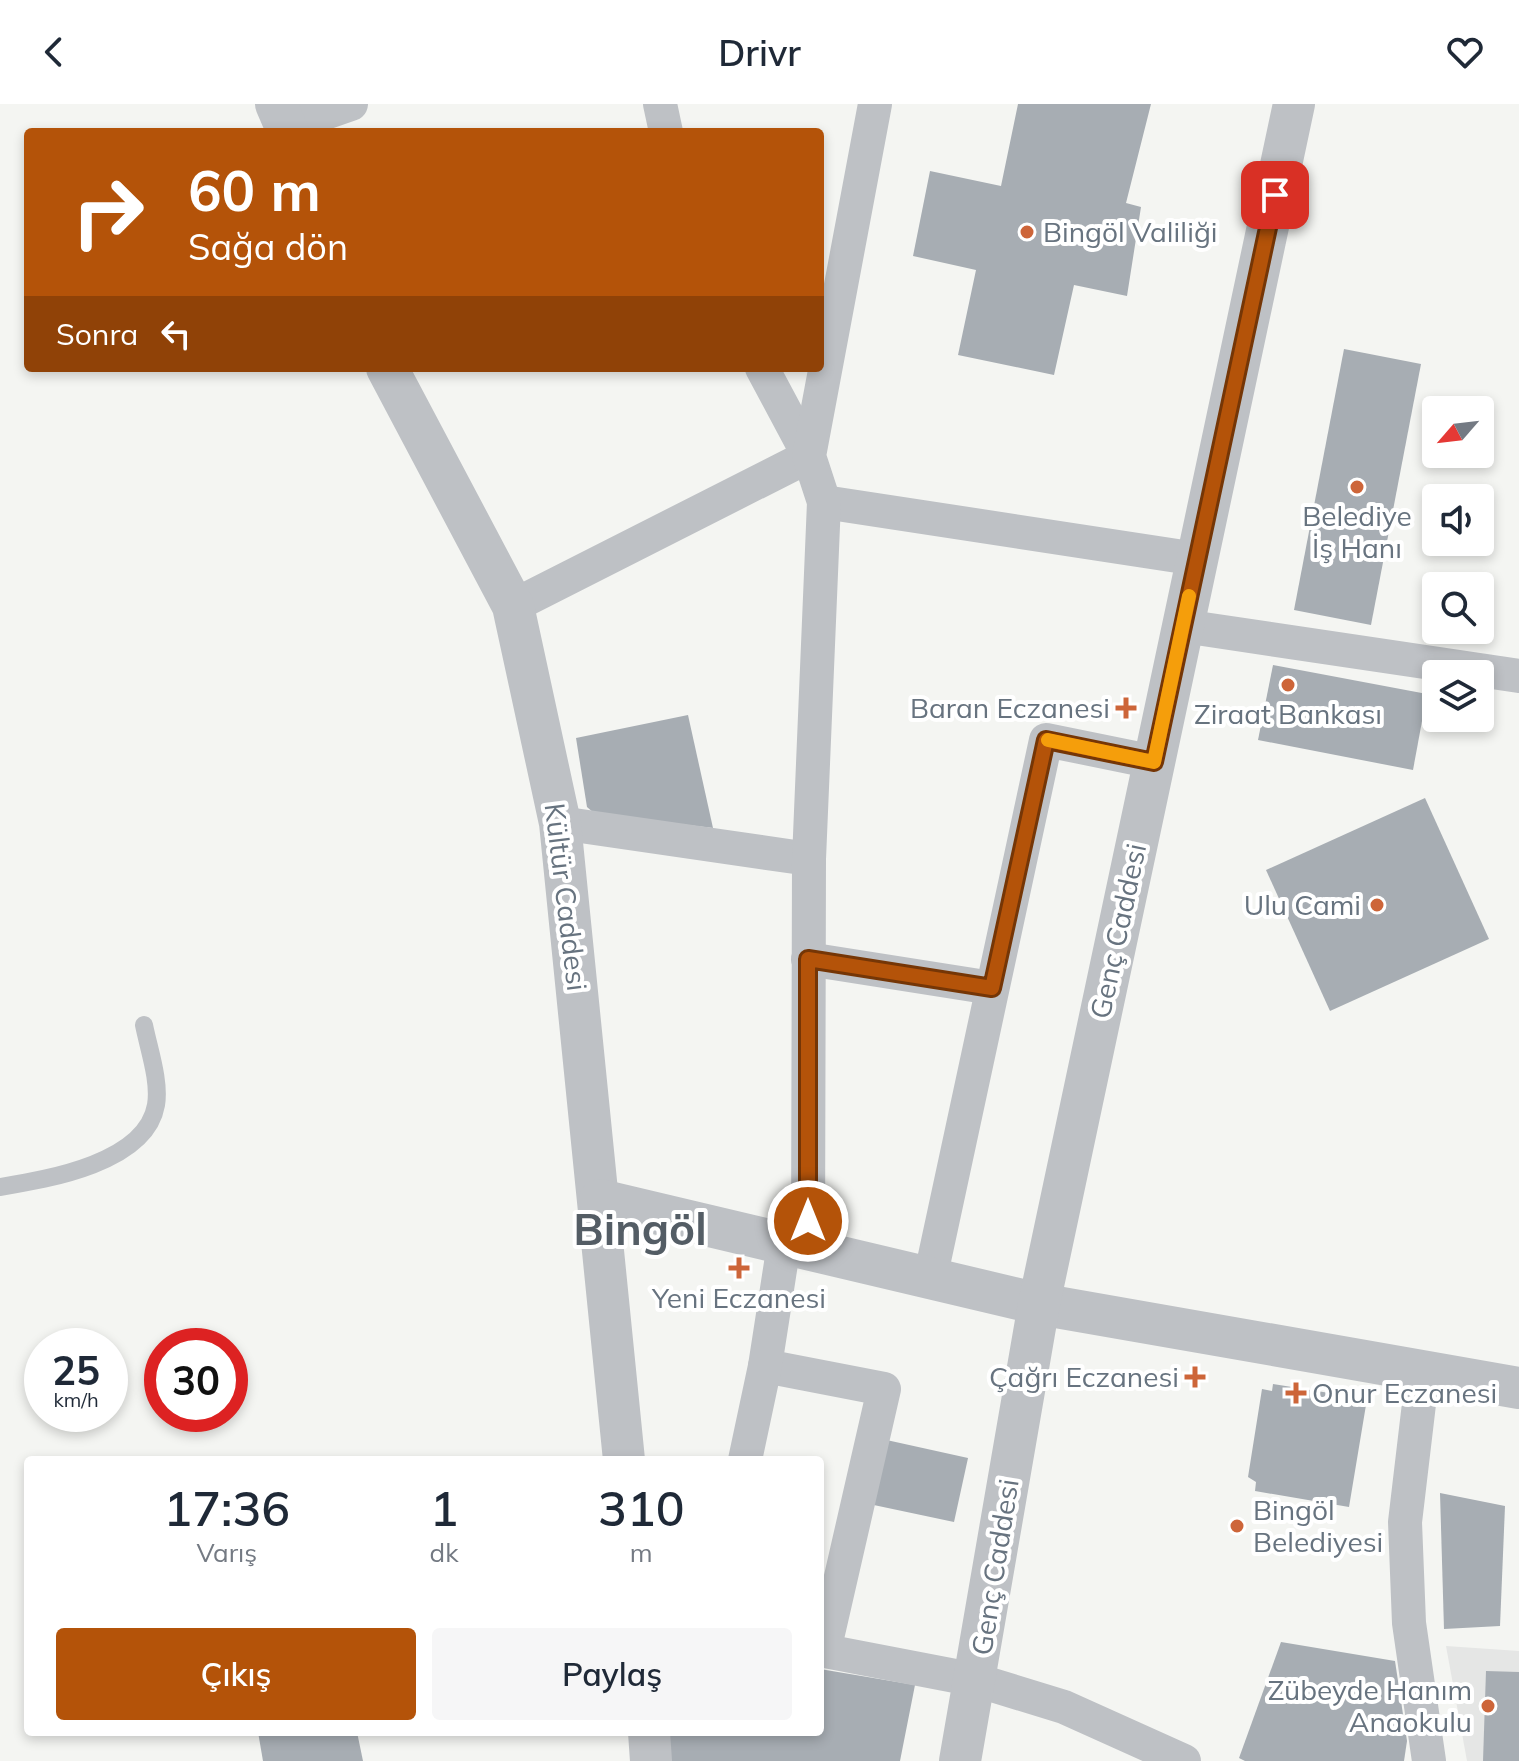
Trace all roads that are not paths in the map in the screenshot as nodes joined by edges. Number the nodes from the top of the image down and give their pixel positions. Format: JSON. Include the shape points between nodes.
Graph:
{"nodes":[{"id":1,"x":351,"y":104,"type":"edge"},
{"id":2,"x":660,"y":104,"type":"edge"},
{"id":3,"x":875,"y":104,"type":"edge"},
{"id":4,"x":1294,"y":104,"type":"edge"},
{"id":5,"x":283,"y":121,"type":"edge"},
{"id":6,"x":665,"y":128,"type":"edge"},
{"id":7,"x":389,"y":372,"type":"edge"},
{"id":8,"x":764,"y":372,"type":"edge"},
{"id":9,"x":809,"y":456,"type":"junction"},
{"id":10,"x":824,"y":502,"type":"junction"},
{"id":11,"x":1197,"y":559,"type":"junction"},
{"id":12,"x":513,"y":606,"type":"junction"},
{"id":13,"x":1183,"y":626,"type":"junction"},
{"id":14,"x":1519,"y":676,"type":"edge"},
{"id":15,"x":1154,"y":762,"type":"junction"},
{"id":16,"x":560,"y":823,"type":"junction"},
{"id":17,"x":809,"y":859,"type":"junction"},
{"id":18,"x":808,"y":959,"type":"junction"},
{"id":19,"x":992,"y":988,"type":"junction"},
{"id":20,"x":144,"y":1025,"type":"dead end"},
{"id":21,"x":0,"y":1187,"type":"edge"},
{"id":22,"x":600,"y":1200,"type":"junction"},
{"id":23,"x":796,"y":1247,"type":"junction"},
{"id":24,"x":930,"y":1279,"type":"junction"},
{"id":25,"x":1039,"y":1304,"type":"junction"},
{"id":26,"x":765,"y":1366,"type":"junction"},
{"id":27,"x":1423,"y":1370,"type":"junction"},
{"id":28,"x":1519,"y":1388,"type":"edge"},
{"id":29,"x":624,"y":1456,"type":"edge"},
{"id":30,"x":746,"y":1456,"type":"edge"},
{"id":31,"x":824,"y":1642,"type":"edge"},
{"id":32,"x":824,"y":1650,"type":"edge"},
{"id":33,"x":976,"y":1680,"type":"junction"},
{"id":34,"x":649,"y":1736,"type":"edge"},
{"id":35,"x":651,"y":1761,"type":"edge"},
{"id":36,"x":960,"y":1761,"type":"edge"},
{"id":37,"x":1184,"y":1761,"type":"edge"},
{"id":38,"x":1429,"y":1761,"type":"edge"}],
"edges":[{"from":1,"to":5,"type":"street"},
{"from":2,"to":6,"type":"street"},
{"from":3,"to":9,"type":"street"},
{"from":4,"to":11,"type":"street","name":"Genç Caddesi"},
{"from":7,"to":12,"type":"street","name":"Kültür Caddesi"},
{"from":8,"to":9,"type":"street"},
{"from":9,"to":10,"type":"street"},
{"from":9,"to":12,"type":"street"},
{"from":10,"to":11,"type":"street"},
{"from":10,"to":17,"type":"street"},
{"from":11,"to":13,"type":"street","name":"Genç Caddesi"},
{"from":12,"to":16,"type":"street","name":"Kültür Caddesi"},
{"from":13,"to":14,"type":"street"},
{"from":13,"to":15,"type":"street","name":"Genç Caddesi"},
{"from":15,"to":19,"type":"street","via":[[1046,740]]},
{"from":15,"to":25,"type":"street","name":"Genç Caddesi"},
{"from":16,"to":17,"type":"street"},
{"from":16,"to":22,"type":"street","name":"Kültür Caddesi"},
{"from":17,"to":18,"type":"street"},
{"from":18,"to":19,"type":"street"},
{"from":18,"to":23,"type":"street"},
{"from":19,"to":24,"type":"street"},
{"from":20,"to":21,"type":"lane","via":[[157,1094],[152,1118],[137,1142],[108,1158]]},
{"from":22,"to":23,"type":"street"},
{"from":22,"to":29,"type":"street","name":"Kültür Caddesi"},
{"from":23,"to":24,"type":"street"},
{"from":23,"to":26,"type":"street"},
{"from":24,"to":25,"type":"street"},
{"from":25,"to":27,"type":"street"},
{"from":25,"to":33,"type":"street","name":"Genç Caddesi"},
{"from":26,"to":30,"type":"street"},
{"from":26,"to":31,"type":"street","via":[[884,1389]]},
{"from":27,"to":28,"type":"street"},
{"from":27,"to":38,"type":"street","via":[[1405,1522],[1409,1623]]},
{"from":32,"to":33,"type":"street"},
{"from":33,"to":36,"type":"street","name":"Genç Caddesi"},
{"from":33,"to":37,"type":"street","via":[[1064,1707]]},
{"from":34,"to":35,"type":"street"}]}
